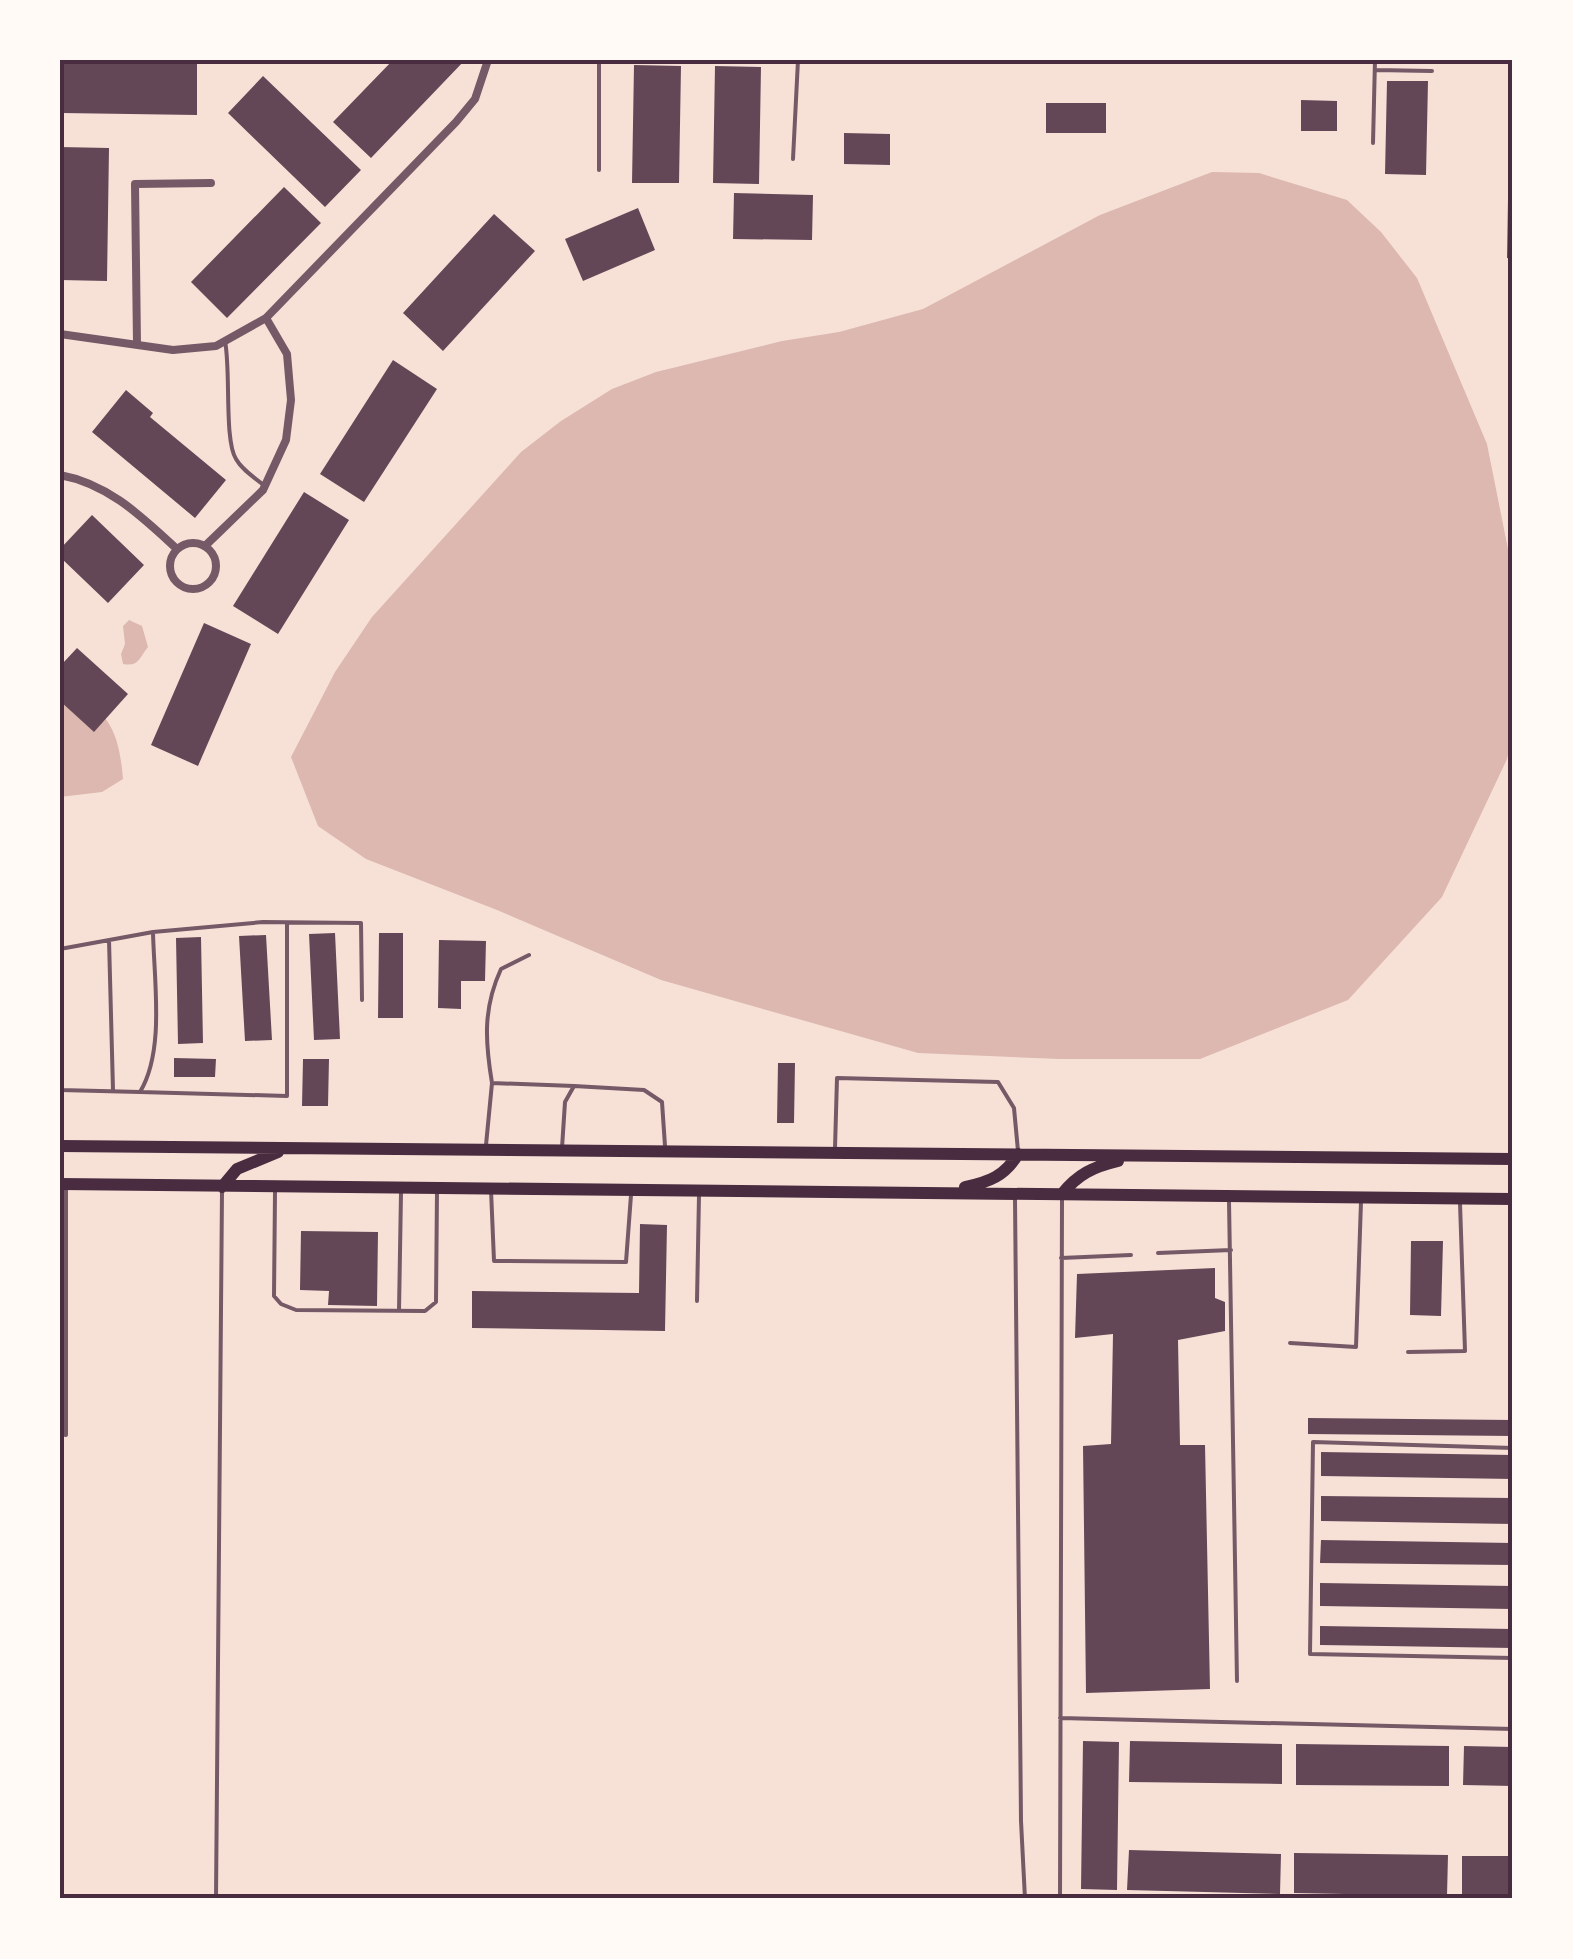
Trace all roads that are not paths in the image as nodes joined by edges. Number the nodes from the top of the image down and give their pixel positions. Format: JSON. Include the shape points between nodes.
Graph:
{"nodes":[{"id":1,"x":488,"y":60,"type":"edge"},
{"id":2,"x":599,"y":60,"type":"edge"},
{"id":3,"x":798,"y":60,"type":"edge"},
{"id":4,"x":1375,"y":60,"type":"edge"},
{"id":5,"x":1375,"y":70,"type":"junction"},
{"id":6,"x":1432,"y":70,"type":"dead end"},
{"id":7,"x":1374,"y":143,"type":"dead end"},
{"id":8,"x":794,"y":159,"type":"dead end"},
{"id":9,"x":599,"y":170,"type":"dead end"},
{"id":10,"x":212,"y":183,"type":"dead end"},
{"id":11,"x":266,"y":318,"type":"junction"},
{"id":12,"x":60,"y":334,"type":"edge"},
{"id":13,"x":224,"y":341,"type":"junction"},
{"id":14,"x":137,"y":344,"type":"junction"},
{"id":15,"x":60,"y":475,"type":"edge"},
{"id":16,"x":265,"y":486,"type":"junction"},
{"id":17,"x":204,"y":546,"type":"junction"},
{"id":18,"x":177,"y":549,"type":"junction"},
{"id":19,"x":287,"y":923,"type":"junction"},
{"id":20,"x":153,"y":932,"type":"junction"},
{"id":21,"x":109,"y":940,"type":"junction"},
{"id":22,"x":60,"y":949,"type":"edge"},
{"id":23,"x":529,"y":955,"type":"dead end"},
{"id":24,"x":362,"y":1000,"type":"dead end"},
{"id":25,"x":60,"y":1074,"type":"edge"},
{"id":26,"x":492,"y":1083,"type":"junction"},
{"id":27,"x":574,"y":1086,"type":"junction"},
{"id":28,"x":60,"y":1090,"type":"edge"},
{"id":29,"x":113,"y":1092,"type":"junction"},
{"id":30,"x":140,"y":1092,"type":"junction"},
{"id":31,"x":60,"y":1146,"type":"edge"},
{"id":32,"x":295,"y":1148,"type":"junction"},
{"id":33,"x":486,"y":1149,"type":"junction"},
{"id":34,"x":562,"y":1150,"type":"junction"},
{"id":35,"x":665,"y":1151,"type":"junction"},
{"id":36,"x":834,"y":1153,"type":"junction"},
{"id":37,"x":1018,"y":1154,"type":"junction"},
{"id":38,"x":1140,"y":1156,"type":"junction"},
{"id":39,"x":1513,"y":1159,"type":"edge"},
{"id":40,"x":63,"y":1184,"type":"edge"},
{"id":41,"x":222,"y":1186,"type":"junction"},
{"id":42,"x":275,"y":1187,"type":"junction"},
{"id":43,"x":401,"y":1188,"type":"junction"},
{"id":44,"x":437,"y":1188,"type":"junction"},
{"id":45,"x":491,"y":1189,"type":"junction"},
{"id":46,"x":632,"y":1190,"type":"junction"},
{"id":47,"x":699,"y":1190,"type":"junction"},
{"id":48,"x":938,"y":1192,"type":"junction"},
{"id":49,"x":1015,"y":1194,"type":"junction"},
{"id":50,"x":1062,"y":1194,"type":"junction"},
{"id":51,"x":1229,"y":1196,"type":"junction"},
{"id":52,"x":1361,"y":1197,"type":"junction"},
{"id":53,"x":1460,"y":1198,"type":"junction"},
{"id":54,"x":1513,"y":1199,"type":"edge"},
{"id":55,"x":1230,"y":1250,"type":"junction"},
{"id":56,"x":1131,"y":1254,"type":"dead end"},
{"id":57,"x":1158,"y":1254,"type":"dead end"},
{"id":58,"x":1061,"y":1258,"type":"junction"},
{"id":59,"x":698,"y":1300,"type":"dead end"},
{"id":60,"x":399,"y":1311,"type":"junction"},
{"id":61,"x":1290,"y":1343,"type":"dead end"},
{"id":62,"x":1408,"y":1352,"type":"dead end"},
{"id":63,"x":60,"y":1434,"type":"edge"},
{"id":64,"x":1513,"y":1448,"type":"edge"},
{"id":65,"x":1513,"y":1658,"type":"edge"},
{"id":66,"x":1237,"y":1681,"type":"dead end"},
{"id":67,"x":1060,"y":1718,"type":"junction"},
{"id":68,"x":1513,"y":1729,"type":"edge"},
{"id":69,"x":216,"y":1899,"type":"edge"},
{"id":70,"x":1024,"y":1899,"type":"edge"},
{"id":71,"x":1060,"y":1899,"type":"edge"}],
"edges":[{"from":1,"to":11,"type":"street","via":[[475,99],[456,122]]},
{"from":2,"to":9,"type":"lane"},
{"from":3,"to":8,"type":"lane"},
{"from":4,"to":5,"type":"lane"},
{"from":5,"to":6,"type":"lane"},
{"from":5,"to":7,"type":"lane"},
{"from":10,"to":14,"type":"street","via":[[136,184]]},
{"from":11,"to":13,"type":"street"},
{"from":11,"to":16,"type":"street","via":[[287,354],[291,400],[286,440]]},
{"from":12,"to":14,"type":"street"},
{"from":13,"to":14,"type":"street","via":[[173,350]]},
{"from":13,"to":16,"type":"lane","via":[[230,444],[236,460]]},
{"from":15,"to":18,"type":"street","via":[[122,500]]},
{"from":16,"to":17,"type":"street"},
{"from":17,"to":18,"type":"street"},
{"from":17,"to":18,"type":"street","via":[[216,570],[196,590],[181,586],[170,572]]},
{"from":19,"to":20,"type":"lane"},
{"from":19,"to":24,"type":"lane","via":[[361,923]]},
{"from":19,"to":30,"type":"lane","via":[[287,1096]]},
{"from":20,"to":21,"type":"lane"},
{"from":20,"to":30,"type":"lane","via":[[155,1052]]},
{"from":21,"to":22,"type":"lane"},
{"from":21,"to":29,"type":"lane"},
{"from":23,"to":26,"type":"lane","via":[[501,969],[487,1003]]},
{"from":25,"to":28,"type":"lane"},
{"from":26,"to":27,"type":"lane"},
{"from":26,"to":33,"type":"lane"},
{"from":27,"to":34,"type":"lane"},
{"from":27,"to":35,"type":"lane","via":[[644,1090],[662,1102]]},
{"from":28,"to":29,"type":"lane"},
{"from":29,"to":30,"type":"lane"},
{"from":31,"to":32,"type":"main road"},
{"from":32,"to":33,"type":"main road"},
{"from":32,"to":41,"type":"main road","via":[[256,1159]]},
{"from":33,"to":34,"type":"main road"},
{"from":34,"to":35,"type":"main road"},
{"from":35,"to":36,"type":"main road"},
{"from":36,"to":37,"type":"main road"},
{"from":36,"to":37,"type":"lane","via":[[837,1078],[847,1078],[998,1082],[1014,1108]]},
{"from":37,"to":38,"type":"main road"},
{"from":37,"to":48,"type":"main road","via":[[1009,1170],[987,1182]]},
{"from":38,"to":39,"type":"main road"},
{"from":38,"to":50,"type":"main road","via":[[1076,1176]]},
{"from":40,"to":41,"type":"main road"},
{"from":40,"to":63,"type":"lane","via":[[66,1435]]},
{"from":41,"to":42,"type":"main road"},
{"from":41,"to":69,"type":"lane"},
{"from":42,"to":43,"type":"main road"},
{"from":42,"to":60,"type":"lane","via":[[274,1296],[281,1304],[296,1310]]},
{"from":43,"to":44,"type":"main road"},
{"from":43,"to":60,"type":"lane"},
{"from":44,"to":45,"type":"main road"},
{"from":44,"to":60,"type":"lane","via":[[436,1302],[425,1312]]},
{"from":45,"to":46,"type":"main road"},
{"from":45,"to":46,"type":"lane","via":[[494,1261],[626,1262]]},
{"from":46,"to":47,"type":"main road"},
{"from":47,"to":48,"type":"main road"},
{"from":47,"to":59,"type":"lane"},
{"from":48,"to":49,"type":"main road"},
{"from":49,"to":50,"type":"main road"},
{"from":49,"to":70,"type":"lane"},
{"from":50,"to":51,"type":"main road"},
{"from":50,"to":58,"type":"lane"},
{"from":51,"to":52,"type":"main road"},
{"from":51,"to":55,"type":"lane"},
{"from":52,"to":53,"type":"main road"},
{"from":52,"to":61,"type":"lane","via":[[1356,1347]]},
{"from":53,"to":54,"type":"main road"},
{"from":53,"to":62,"type":"lane","via":[[1465,1351]]},
{"from":55,"to":57,"type":"lane"},
{"from":55,"to":66,"type":"lane"},
{"from":56,"to":58,"type":"lane"},
{"from":58,"to":67,"type":"lane"},
{"from":64,"to":65,"type":"lane","via":[[1314,1442],[1310,1654]]},
{"from":67,"to":68,"type":"lane"},
{"from":67,"to":71,"type":"lane"}]}
